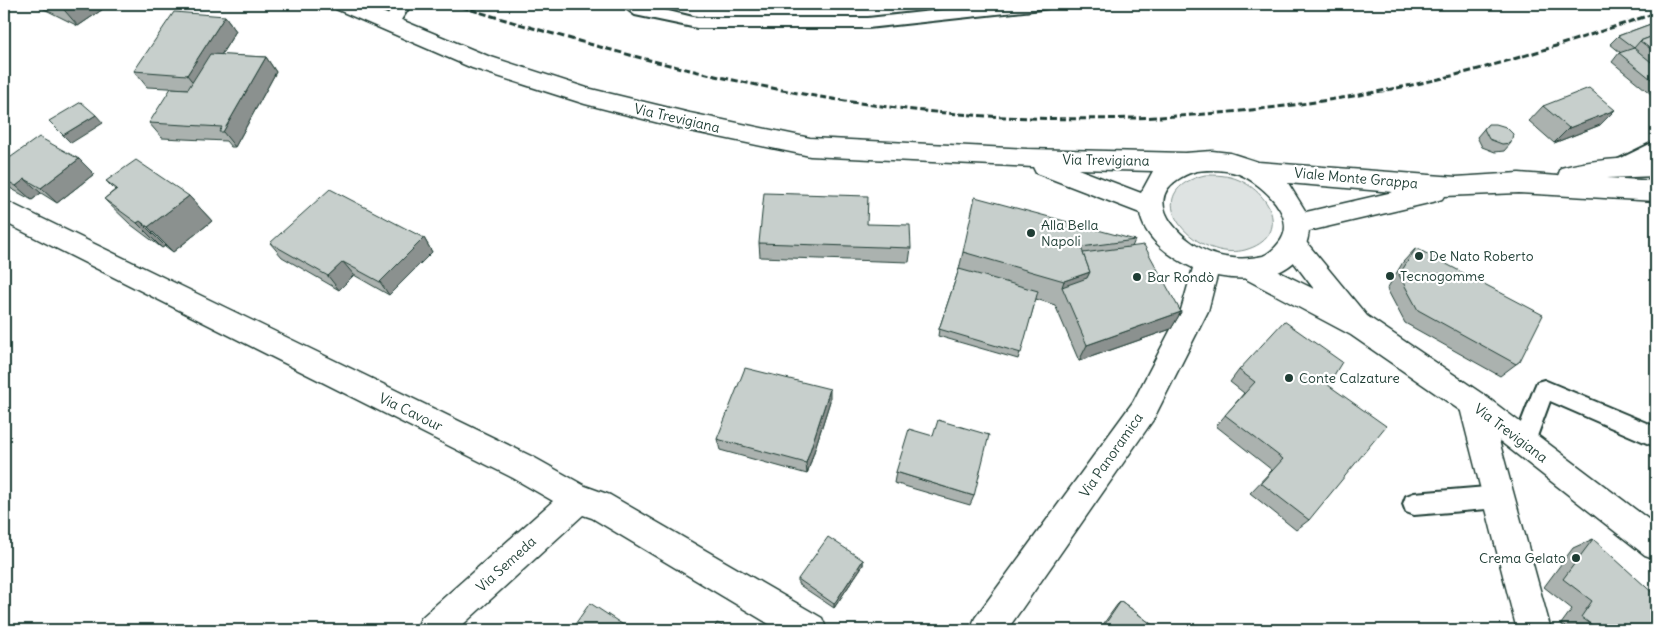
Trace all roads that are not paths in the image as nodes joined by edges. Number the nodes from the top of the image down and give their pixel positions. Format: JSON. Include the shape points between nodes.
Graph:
{"nodes":[{"id":1,"x":344,"y":4,"type":"edge"},
{"id":2,"x":403,"y":4,"type":"edge"},
{"id":3,"x":628,"y":4,"type":"edge"},
{"id":4,"x":1042,"y":4,"type":"edge"},
{"id":5,"x":390,"y":24,"type":"junction"},
{"id":6,"x":1656,"y":148,"type":"edge"},
{"id":7,"x":1027,"y":158,"type":"junction"},
{"id":8,"x":1185,"y":162,"type":"junction"},
{"id":9,"x":1619,"y":167,"type":"junction"},
{"id":10,"x":1656,"y":167,"type":"edge"},
{"id":11,"x":1255,"y":171,"type":"junction"},
{"id":12,"x":1519,"y":183,"type":"junction"},
{"id":13,"x":1456,"y":186,"type":"junction"},
{"id":14,"x":1656,"y":191,"type":"edge"},
{"id":15,"x":1151,"y":207,"type":"junction"},
{"id":16,"x":4,"y":210,"type":"edge"},
{"id":17,"x":1295,"y":234,"type":"junction"},
{"id":18,"x":1207,"y":265,"type":"junction"},
{"id":19,"x":1253,"y":270,"type":"junction"},
{"id":20,"x":1361,"y":328,"type":"junction"},
{"id":21,"x":1474,"y":404,"type":"junction"},
{"id":22,"x":1656,"y":437,"type":"edge"},
{"id":23,"x":1524,"y":443,"type":"junction"},
{"id":24,"x":1498,"y":496,"type":"junction"},
{"id":25,"x":578,"y":498,"type":"junction"},
{"id":26,"x":1414,"y":504,"type":"dead end"},
{"id":27,"x":1656,"y":544,"type":"edge"},
{"id":28,"x":433,"y":630,"type":"edge"},
{"id":29,"x":810,"y":630,"type":"edge"},
{"id":30,"x":987,"y":630,"type":"edge"},
{"id":31,"x":1534,"y":630,"type":"edge"}],
"edges":[{"from":1,"to":5,"type":"main road","name":"Via Trevigiana"},
{"from":2,"to":5,"type":"lane"},
{"from":3,"to":4,"type":"lane","via":[[641,11],[697,23],[868,23]]},
{"from":5,"to":7,"type":"main road","name":"Via Trevigiana","via":[[480,62],[585,96],[690,122],[810,147]]},
{"from":6,"to":9,"type":"lane"},
{"from":7,"to":8,"type":"main road","name":"Via Trevigiana"},
{"from":7,"to":15,"type":"main road","name":"Via Trevigiana"},
{"from":8,"to":11,"type":"main road","name":"Via Trevigiana","via":[[1208,159],[1232,162]]},
{"from":8,"to":15,"type":"main road","name":"Via Trevigiana","via":[[1159,179],[1152,192]]},
{"from":9,"to":10,"type":"main road","name":"Viale Monte Grappa"},
{"from":9,"to":12,"type":"main road","name":"Viale Monte Grappa"},
{"from":11,"to":13,"type":"main road","name":"Viale Monte Grappa"},
{"from":11,"to":17,"type":"main road","name":"Via Trevigiana","via":[[1284,195],[1293,209]]},
{"from":12,"to":13,"type":"main road","name":"Viale Monte Grappa"},
{"from":12,"to":14,"type":"main road","name":"Viale Monte Grappa"},
{"from":13,"to":17,"type":"main road","name":"Viale Monte Grappa"},
{"from":15,"to":18,"type":"main road","name":"Via Trevigiana","via":[[1156,224],[1168,241],[1185,255]]},
{"from":16,"to":25,"type":"main road","name":"Via Cavour","via":[[524,468]]},
{"from":17,"to":19,"type":"main road","name":"Via Trevigiana","via":[[1284,256]]},
{"from":17,"to":20,"type":"main road","name":"Via Trevigiana"},
{"from":18,"to":19,"type":"main road","name":"Via Trevigiana"},
{"from":18,"to":30,"type":"main road","name":"Via Panoramica","via":[[1194,311],[1143,411]]},
{"from":19,"to":20,"type":"main road","name":"Via Trevigiana"},
{"from":20,"to":21,"type":"main road","name":"Via Trevigiana"},
{"from":21,"to":23,"type":"main road","name":"Via Trevigiana"},
{"from":21,"to":24,"type":"main road"},
{"from":22,"to":23,"type":"lane","via":[[1544,389]]},
{"from":23,"to":27,"type":"main road","name":"Via Trevigiana"},
{"from":24,"to":26,"type":"lane"},
{"from":24,"to":31,"type":"main road"},
{"from":25,"to":28,"type":"main road","name":"Via Semeda"},
{"from":25,"to":29,"type":"main road","name":"Via Cavour","via":[[599,505]]}]}
